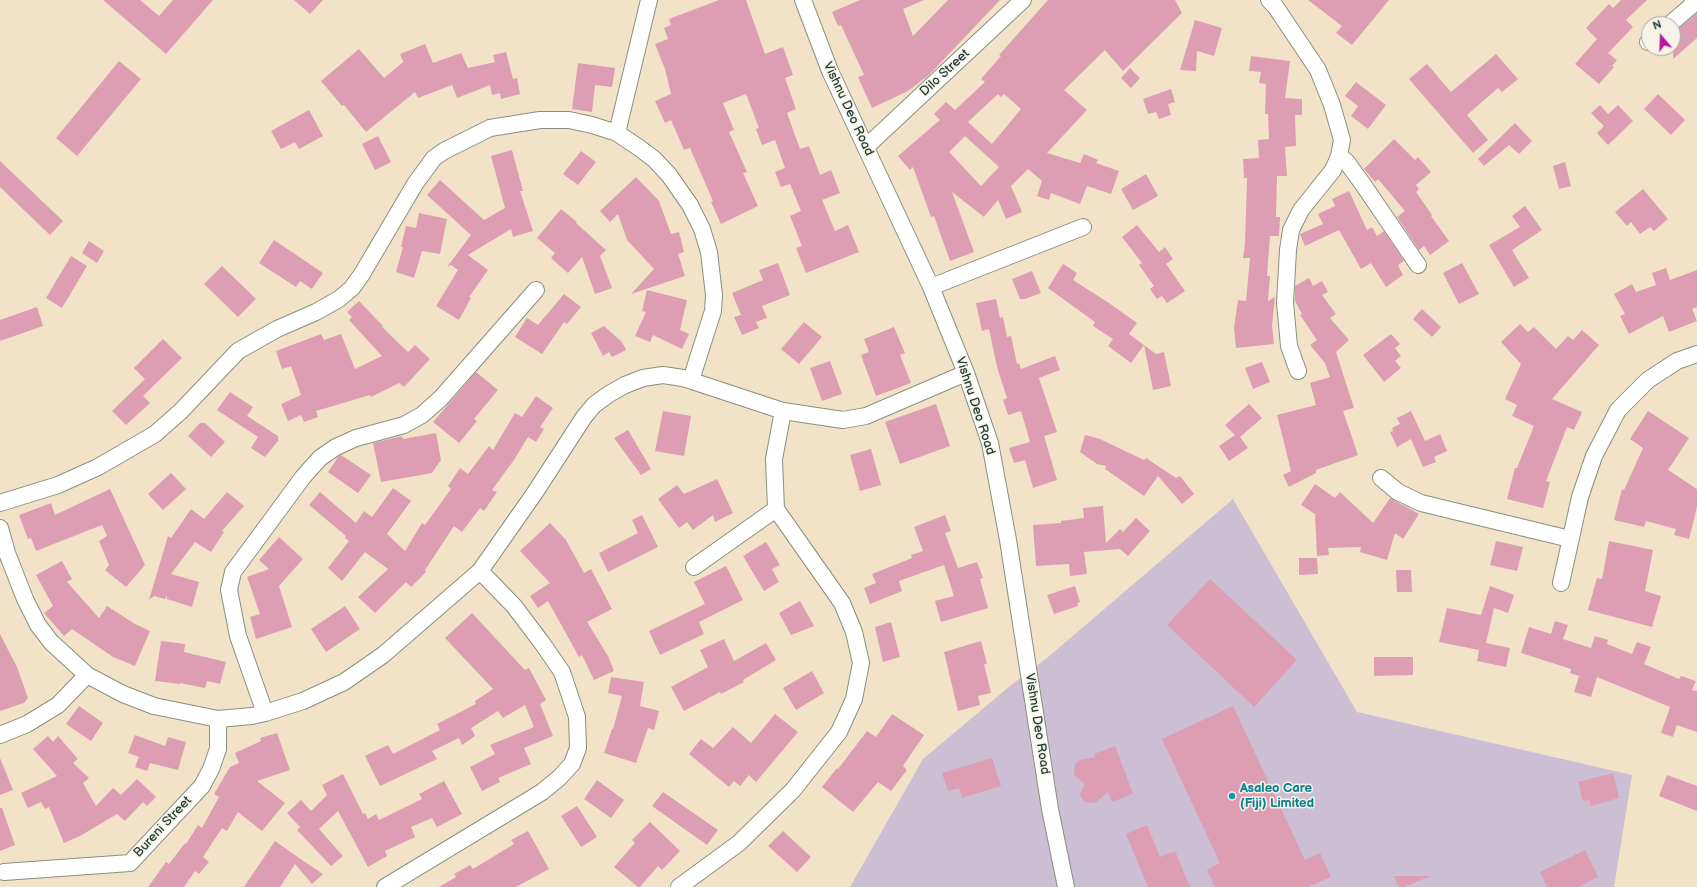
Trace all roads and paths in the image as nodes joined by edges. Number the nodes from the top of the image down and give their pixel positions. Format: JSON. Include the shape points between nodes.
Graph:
{"nodes":[{"id":1,"x":649,"y":0,"type":"edge"},
{"id":2,"x":802,"y":0,"type":"edge"},
{"id":3,"x":1023,"y":0,"type":"edge"},
{"id":4,"x":1269,"y":0,"type":"edge"},
{"id":5,"x":1695,"y":0,"type":"edge"},
{"id":6,"x":1679,"y":16,"type":"edge"},
{"id":7,"x":617,"y":133,"type":"junction"},
{"id":8,"x":866,"y":147,"type":"junction"},
{"id":9,"x":1339,"y":156,"type":"junction"},
{"id":10,"x":1083,"y":227,"type":"dead end"},
{"id":11,"x":1418,"y":265,"type":"dead end"},
{"id":12,"x":931,"y":287,"type":"junction"},
{"id":13,"x":536,"y":290,"type":"dead end"},
{"id":14,"x":1697,"y":354,"type":"edge"},
{"id":15,"x":1298,"y":371,"type":"dead end"},
{"id":16,"x":966,"y":373,"type":"junction"},
{"id":17,"x":690,"y":380,"type":"junction"},
{"id":18,"x":783,"y":411,"type":"junction"},
{"id":19,"x":1381,"y":478,"type":"dead end"},
{"id":20,"x":0,"y":502,"type":"edge"},
{"id":21,"x":776,"y":509,"type":"junction"},
{"id":22,"x":0,"y":528,"type":"edge"},
{"id":23,"x":1570,"y":539,"type":"junction"},
{"id":24,"x":694,"y":567,"type":"dead end"},
{"id":25,"x":480,"y":571,"type":"junction"},
{"id":26,"x":1561,"y":583,"type":"dead end"},
{"id":27,"x":87,"y":675,"type":"junction"},
{"id":28,"x":265,"y":713,"type":"junction"},
{"id":29,"x":218,"y":719,"type":"junction"},
{"id":30,"x":0,"y":735,"type":"edge"},
{"id":31,"x":4,"y":872,"type":"dead end"},
{"id":32,"x":385,"y":887,"type":"edge"},
{"id":33,"x":679,"y":887,"type":"edge"},
{"id":34,"x":1066,"y":887,"type":"edge"}],
"edges":[{"from":1,"to":7,"type":"street"},
{"from":2,"to":8,"type":"street","name":"Vishnu Deo Road","via":[[830,71]]},
{"from":3,"to":8,"type":"street","name":"Dilo Street"},
{"from":4,"to":9,"type":"street","via":[[1318,70],[1342,140]]},
{"from":5,"to":6,"type":"street"},
{"from":7,"to":17,"type":"street","via":[[654,159],[690,205],[702,229],[714,295],[713,311]]},
{"from":7,"to":20,"type":"street","via":[[569,120],[540,120],[490,128],[444,151],[434,158],[425,170],[362,274],[352,288],[339,299],[316,312],[276,328],[238,350],[181,411],[155,434],[98,467],[58,484]]},
{"from":8,"to":12,"type":"street","name":"Vishnu Deo Road"},
{"from":9,"to":11,"type":"street","via":[[1346,161],[1362,183]]},
{"from":9,"to":15,"type":"street","via":[[1333,170],[1301,210],[1291,230],[1285,303],[1289,346]]},
{"from":10,"to":12,"type":"street"},
{"from":12,"to":16,"type":"street","name":"Vishnu Deo Road"},
{"from":13,"to":28,"type":"street","via":[[422,415],[404,425],[356,438],[320,458],[233,572],[229,590],[238,636]]},
{"from":14,"to":23,"type":"street","via":[[1677,361],[1648,380],[1618,410],[1594,456],[1580,497]]},
{"from":16,"to":18,"type":"street","via":[[866,416],[843,420]]},
{"from":16,"to":34,"type":"street","name":"Vishnu Deo Road","via":[[990,443],[1050,809]]},
{"from":17,"to":18,"type":"street"},
{"from":17,"to":25,"type":"street","via":[[663,375],[643,378],[625,385],[594,405]]},
{"from":18,"to":21,"type":"street","via":[[774,459]]},
{"from":19,"to":23,"type":"street","via":[[1398,492],[1421,503]]},
{"from":21,"to":24,"type":"street"},
{"from":21,"to":33,"type":"street","via":[[842,603],[848,617],[861,663],[854,699],[839,732],[793,790],[739,843]]},
{"from":22,"to":27,"type":"street","via":[[7,554],[38,625],[51,642]]},
{"from":23,"to":26,"type":"street"},
{"from":25,"to":28,"type":"street","via":[[383,655],[344,682],[303,701]]},
{"from":25,"to":32,"type":"street","via":[[514,606],[562,672],[577,717],[578,748],[572,764],[542,792]]},
{"from":27,"to":29,"type":"street","via":[[123,694],[154,706]]},
{"from":27,"to":30,"type":"street","via":[[58,705],[26,724]]},
{"from":28,"to":29,"type":"street"},
{"from":29,"to":31,"type":"street","name":"Bureni Street","via":[[218,749],[202,786],[130,862]]}]}
